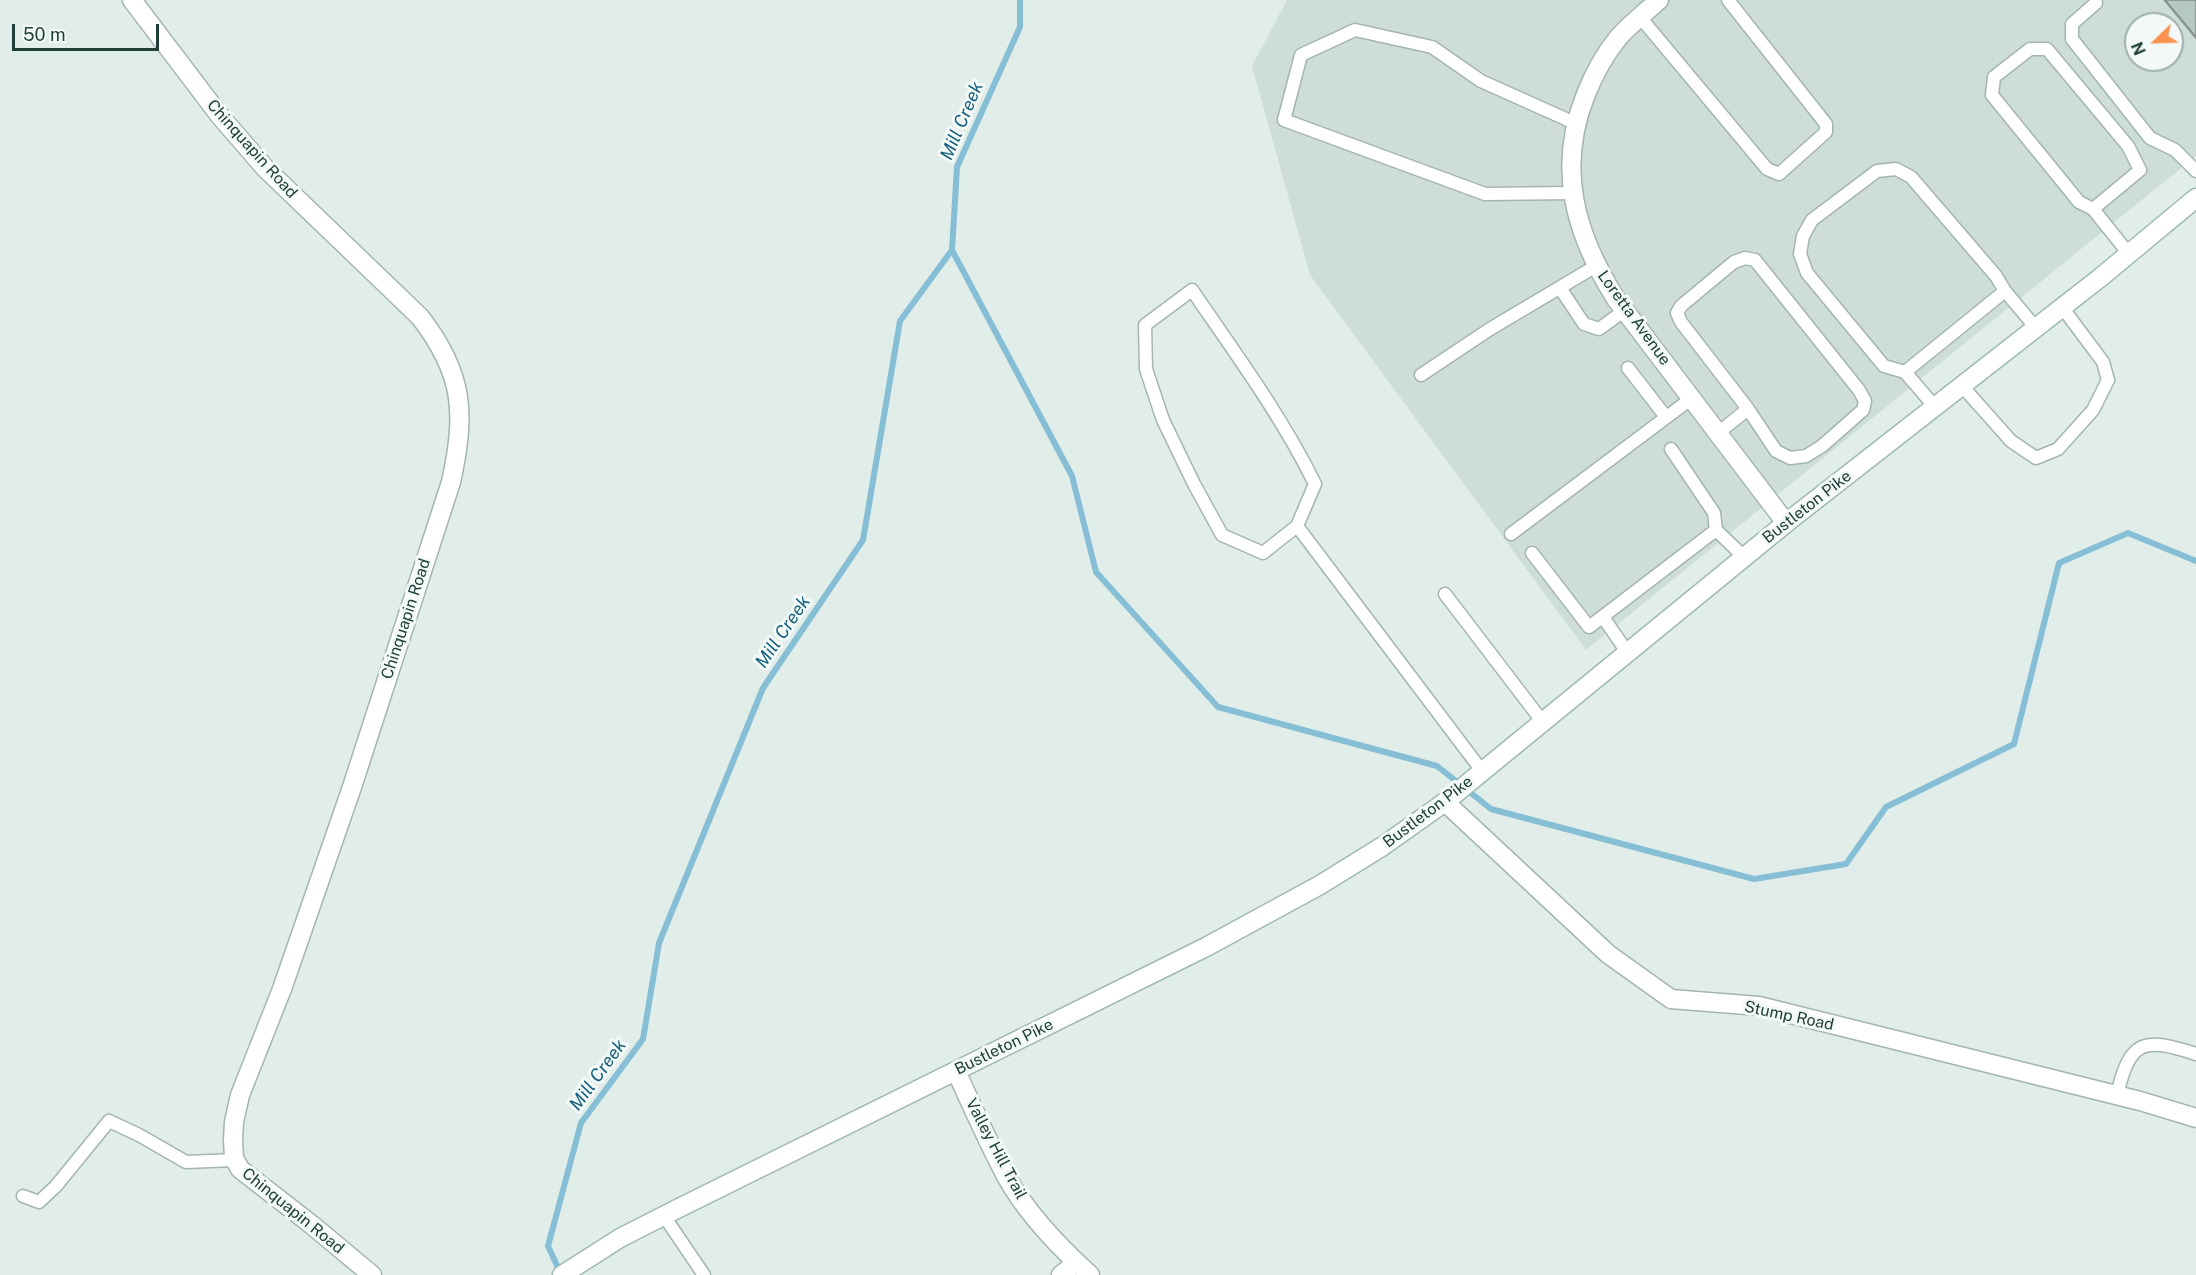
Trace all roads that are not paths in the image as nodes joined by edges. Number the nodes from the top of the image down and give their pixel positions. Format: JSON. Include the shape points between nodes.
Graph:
{"nodes":[{"id":1,"x":132,"y":0,"type":"edge"},
{"id":2,"x":1659,"y":0,"type":"edge"},
{"id":3,"x":1728,"y":0,"type":"edge"},
{"id":4,"x":2096,"y":3,"type":"dead end"},
{"id":5,"x":1640,"y":17,"type":"junction"},
{"id":6,"x":1577,"y":124,"type":"junction"},
{"id":7,"x":2196,"y":171,"type":"edge"},
{"id":8,"x":1573,"y":194,"type":"junction"},
{"id":9,"x":2196,"y":198,"type":"edge"},
{"id":10,"x":2093,"y":209,"type":"junction"},
{"id":11,"x":2129,"y":254,"type":"junction"},
{"id":12,"x":1596,"y":266,"type":"junction"},
{"id":13,"x":1560,"y":288,"type":"junction"},
{"id":14,"x":2005,"y":291,"type":"junction"},
{"id":15,"x":2062,"y":307,"type":"junction"},
{"id":16,"x":1625,"y":310,"type":"junction"},
{"id":17,"x":2036,"y":328,"type":"junction"},
{"id":18,"x":1628,"y":368,"type":"dead end"},
{"id":19,"x":1905,"y":372,"type":"junction"},
{"id":20,"x":1421,"y":375,"type":"dead end"},
{"id":21,"x":1962,"y":386,"type":"junction"},
{"id":22,"x":1692,"y":398,"type":"junction"},
{"id":23,"x":1935,"y":406,"type":"junction"},
{"id":24,"x":1748,"y":409,"type":"junction"},
{"id":25,"x":1666,"y":417,"type":"junction"},
{"id":26,"x":1718,"y":433,"type":"junction"},
{"id":27,"x":1671,"y":449,"type":"dead end"},
{"id":28,"x":1786,"y":523,"type":"junction"},
{"id":29,"x":1297,"y":526,"type":"junction"},
{"id":30,"x":1716,"y":530,"type":"junction"},
{"id":31,"x":1511,"y":534,"type":"dead end"},
{"id":32,"x":1532,"y":553,"type":"dead end"},
{"id":33,"x":1744,"y":557,"type":"junction"},
{"id":34,"x":1445,"y":594,"type":"dead end"},
{"id":35,"x":1603,"y":617,"type":"junction"},
{"id":36,"x":1627,"y":652,"type":"junction"},
{"id":37,"x":1542,"y":721,"type":"junction"},
{"id":38,"x":1476,"y":776,"type":"junction"},
{"id":39,"x":1449,"y":798,"type":"junction"},
{"id":40,"x":2196,"y":1054,"type":"edge"},
{"id":41,"x":956,"y":1071,"type":"junction"},
{"id":42,"x":2117,"y":1095,"type":"junction"},
{"id":43,"x":2196,"y":1118,"type":"edge"},
{"id":44,"x":235,"y":1160,"type":"junction"},
{"id":45,"x":23,"y":1196,"type":"dead end"},
{"id":46,"x":664,"y":1216,"type":"junction"},
{"id":47,"x":1083,"y":1269,"type":"edge"},
{"id":48,"x":568,"y":1271,"type":"edge"},
{"id":49,"x":372,"y":1275,"type":"edge"},
{"id":50,"x":704,"y":1275,"type":"edge"},
{"id":51,"x":1061,"y":1275,"type":"edge"}],
"edges":[{"from":1,"to":44,"type":"street","name":"Chinquapin Road","via":[[220,116],[265,168],[420,316],[439,341],[459,398],[458,452],[451,482],[349,797],[282,989],[240,1095],[234,1122]]},
{"from":2,"to":5,"type":"street","name":"Loretta Avenue"},
{"from":3,"to":5,"type":"lane","via":[[1826,124],[1826,132],[1779,174],[1767,169]]},
{"from":4,"to":7,"type":"lane","via":[[2072,24],[2072,39],[2150,138],[2175,150]]},
{"from":5,"to":6,"type":"street","name":"Loretta Avenue","via":[[1608,52],[1593,78]]},
{"from":6,"to":8,"type":"street","name":"Loretta Avenue","via":[[1570,164]]},
{"from":6,"to":8,"type":"lane","via":[[1481,81],[1432,47],[1355,30],[1301,55],[1284,120],[1485,194]]},
{"from":8,"to":12,"type":"street","name":"Loretta Avenue","via":[[1584,240]]},
{"from":9,"to":11,"type":"street","name":"Bustleton Pike"},
{"from":10,"to":10,"type":"lane","via":[[2140,170],[2128,146],[2047,49],[2030,49],[1994,77],[1992,94],[2079,202]]},
{"from":10,"to":11,"type":"lane"},
{"from":11,"to":15,"type":"street","name":"Bustleton Pike"},
{"from":12,"to":13,"type":"lane"},
{"from":12,"to":16,"type":"street","name":"Loretta Avenue"},
{"from":13,"to":16,"type":"lane","via":[[1584,324],[1599,328]]},
{"from":13,"to":20,"type":"lane"},
{"from":14,"to":17,"type":"lane"},
{"from":14,"to":19,"type":"lane"},
{"from":14,"to":19,"type":"lane","via":[[1911,177],[1896,169],[1877,171],[1812,219],[1800,254],[1807,273],[1884,366]]},
{"from":15,"to":17,"type":"street","name":"Bustleton Pike"},
{"from":15,"to":21,"type":"lane","via":[[2103,362],[2108,380],[2093,410],[2058,449],[2036,458],[2011,441]]},
{"from":16,"to":22,"type":"street","name":"Loretta Avenue"},
{"from":17,"to":21,"type":"street","name":"Bustleton Pike"},
{"from":18,"to":25,"type":"lane"},
{"from":19,"to":23,"type":"lane"},
{"from":21,"to":23,"type":"street","name":"Bustleton Pike"},
{"from":22,"to":25,"type":"lane"},
{"from":22,"to":26,"type":"street","name":"Loretta Avenue"},
{"from":23,"to":28,"type":"street","name":"Bustleton Pike"},
{"from":24,"to":24,"type":"lane","via":[[1776,451],[1790,458],[1806,456],[1822,446],[1863,410],[1865,400],[1755,260],[1745,258],[1734,262],[1677,313]]},
{"from":24,"to":26,"type":"lane"},
{"from":25,"to":31,"type":"lane"},
{"from":26,"to":28,"type":"street","name":"Loretta Avenue"},
{"from":27,"to":30,"type":"lane","via":[[1714,513]]},
{"from":28,"to":33,"type":"street","name":"Bustleton Pike"},
{"from":29,"to":29,"type":"lane","via":[[1316,484],[1272,406],[1192,290],[1145,325],[1146,369],[1163,420],[1222,535],[1263,553]]},
{"from":29,"to":38,"type":"lane"},
{"from":30,"to":33,"type":"lane"},
{"from":30,"to":35,"type":"lane"},
{"from":32,"to":35,"type":"lane","via":[[1589,627]]},
{"from":33,"to":36,"type":"street","name":"Bustleton Pike"},
{"from":34,"to":37,"type":"lane"},
{"from":35,"to":36,"type":"lane"},
{"from":36,"to":37,"type":"street","name":"Bustleton Pike"},
{"from":37,"to":38,"type":"street","name":"Bustleton Pike"},
{"from":38,"to":39,"type":"street","name":"Bustleton Pike"},
{"from":39,"to":41,"type":"street","name":"Bustleton Pike","via":[[1383,846],[1309,890],[1206,947]]},
{"from":39,"to":42,"type":"street","name":"Stump Road","via":[[1608,954],[1671,999],[1759,1006]]},
{"from":40,"to":42,"type":"lane","via":[[2160,1043],[2140,1047],[2130,1057]]},
{"from":41,"to":46,"type":"street","name":"Bustleton Pike"},
{"from":41,"to":47,"type":"street","name":"Valley Hill Trail","via":[[1007,1177],[1040,1224]]},
{"from":42,"to":43,"type":"street","name":"Stump Road"},
{"from":44,"to":45,"type":"lane","via":[[186,1162],[109,1122],[39,1202]]},
{"from":44,"to":49,"type":"street","name":"Chinquapin Road","via":[[240,1169]]},
{"from":46,"to":48,"type":"street","name":"Bustleton Pike"},
{"from":46,"to":50,"type":"lane"},
{"from":47,"to":51,"type":"street"}]}
